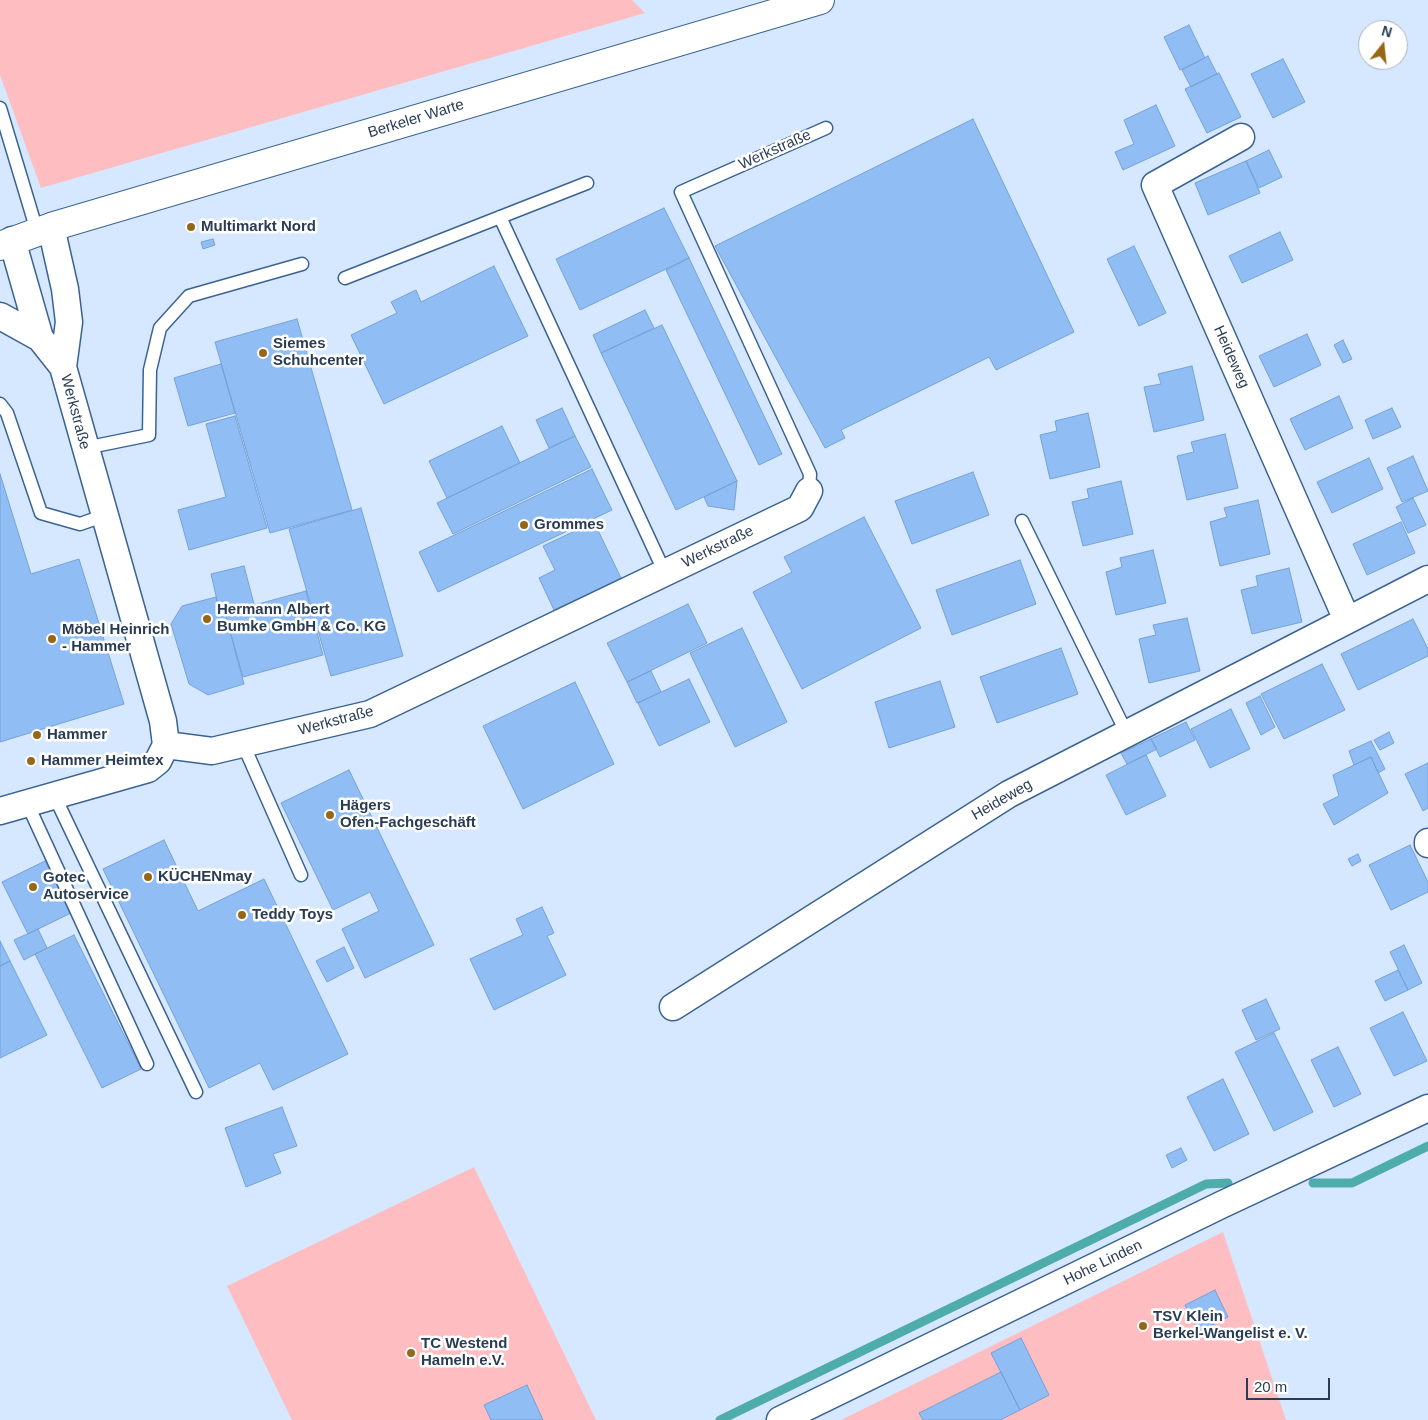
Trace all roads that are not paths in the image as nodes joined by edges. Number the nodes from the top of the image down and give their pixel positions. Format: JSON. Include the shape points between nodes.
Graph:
{"nodes":[{"id":1,"x":820,"y":0,"type":"edge"},
{"id":2,"x":0,"y":108,"type":"edge"},
{"id":3,"x":826,"y":128,"type":"dead end"},
{"id":4,"x":1241,"y":137,"type":"dead end"},
{"id":5,"x":587,"y":183,"type":"dead end"},
{"id":6,"x":500,"y":218,"type":"junction"},
{"id":7,"x":44,"y":229,"type":"junction"},
{"id":8,"x":4,"y":241,"type":"edge"},
{"id":9,"x":302,"y":264,"type":"dead end"},
{"id":10,"x":346,"y":278,"type":"dead end"},
{"id":11,"x":0,"y":316,"type":"edge"},
{"id":12,"x":40,"y":338,"type":"junction"},
{"id":13,"x":63,"y":367,"type":"junction"},
{"id":14,"x":0,"y":404,"type":"edge"},
{"id":15,"x":85,"y":448,"type":"junction"},
{"id":16,"x":809,"y":490,"type":"joint"},
{"id":17,"x":103,"y":516,"type":"junction"},
{"id":18,"x":1022,"y":521,"type":"dead end"},
{"id":19,"x":665,"y":573,"type":"junction"},
{"id":20,"x":1428,"y":579,"type":"edge"},
{"id":21,"x":1347,"y":620,"type":"junction"},
{"id":22,"x":1127,"y":734,"type":"junction"},
{"id":23,"x":244,"y":744,"type":"junction"},
{"id":24,"x":166,"y":745,"type":"junction"},
{"id":25,"x":54,"y":795,"type":"junction"},
{"id":26,"x":27,"y":803,"type":"junction"},
{"id":27,"x":0,"y":810,"type":"edge"},
{"id":28,"x":301,"y":875,"type":"dead end"},
{"id":29,"x":673,"y":1007,"type":"dead end"},
{"id":30,"x":147,"y":1064,"type":"dead end"},
{"id":31,"x":196,"y":1092,"type":"dead end"},
{"id":32,"x":1428,"y":1108,"type":"edge"},
{"id":33,"x":780,"y":1420,"type":"edge"}],
"edges":[{"from":1,"to":7,"type":"main road","name":"Berkeler Warte"},
{"from":2,"to":7,"type":"lane"},
{"from":3,"to":16,"type":"lane","name":"Werkstraße","via":[[681,192],[810,474]]},
{"from":4,"to":21,"type":"street","name":"Heideweg","via":[[1155,185]]},
{"from":5,"to":6,"type":"lane"},
{"from":6,"to":10,"type":"lane"},
{"from":6,"to":19,"type":"lane"},
{"from":7,"to":8,"type":"main road","name":"Berkeler Warte"},
{"from":7,"to":13,"type":"street","name":"Werkstraße","via":[[65,289],[69,322]]},
{"from":8,"to":12,"type":"street","name":"Werkstraße"},
{"from":9,"to":15,"type":"lane","via":[[189,296],[160,328],[150,370],[149,435]]},
{"from":11,"to":12,"type":"street"},
{"from":12,"to":13,"type":"street","name":"Werkstraße"},
{"from":13,"to":15,"type":"street","name":"Werkstraße"},
{"from":14,"to":17,"type":"lane","via":[[7,413],[41,513],[80,524]]},
{"from":15,"to":17,"type":"street","name":"Werkstraße"},
{"from":16,"to":19,"type":"street","name":"Werkstraße","via":[[800,508]]},
{"from":17,"to":24,"type":"street","name":"Werkstraße","via":[[163,721]]},
{"from":18,"to":22,"type":"lane"},
{"from":19,"to":23,"type":"street","name":"Werkstraße","via":[[370,714]]},
{"from":20,"to":21,"type":"street","name":"Heideweg"},
{"from":21,"to":22,"type":"street","name":"Heideweg"},
{"from":22,"to":29,"type":"street","name":"Heideweg","via":[[1009,794]]},
{"from":23,"to":24,"type":"street","name":"Werkstraße","via":[[212,751]]},
{"from":23,"to":28,"type":"lane"},
{"from":24,"to":25,"type":"street","via":[[158,762],[148,769]]},
{"from":25,"to":26,"type":"street"},
{"from":25,"to":31,"type":"lane"},
{"from":26,"to":27,"type":"street"},
{"from":26,"to":30,"type":"lane"},
{"from":32,"to":33,"type":"street","name":"Hohe Linden"}]}
